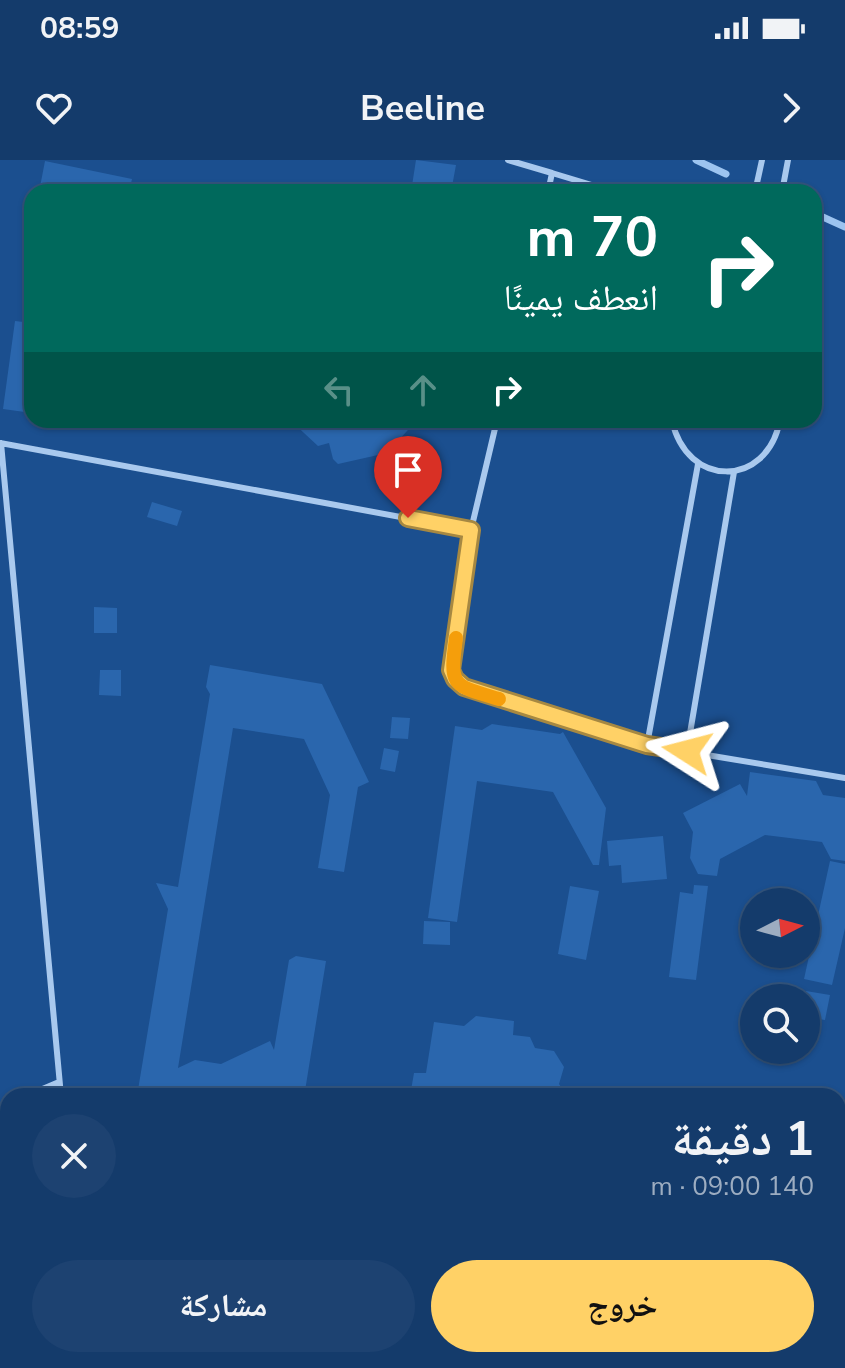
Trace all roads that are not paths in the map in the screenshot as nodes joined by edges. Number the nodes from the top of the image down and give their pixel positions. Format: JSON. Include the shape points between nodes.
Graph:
{"nodes":[{"id":1,"x":508,"y":160,"type":"edge"},
{"id":2,"x":762,"y":160,"type":"edge"},
{"id":3,"x":788,"y":160,"type":"edge"},
{"id":4,"x":552,"y":173,"type":"junction"},
{"id":5,"x":550,"y":184,"type":"edge"},
{"id":6,"x":588,"y":184,"type":"edge"},
{"id":7,"x":757,"y":184,"type":"edge"},
{"id":8,"x":784,"y":184,"type":"edge"},
{"id":9,"x":495,"y":428,"type":"edge"},
{"id":10,"x":674,"y":428,"type":"edge"},
{"id":11,"x":778,"y":428,"type":"edge"},
{"id":12,"x":0,"y":443,"type":"edge"},
{"id":13,"x":698,"y":464,"type":"junction"},
{"id":14,"x":734,"y":472,"type":"junction"},
{"id":15,"x":471,"y":530,"type":"junction"},
{"id":16,"x":647,"y":745,"type":"junction"},
{"id":17,"x":687,"y":751,"type":"junction"},
{"id":18,"x":845,"y":778,"type":"edge"},
{"id":19,"x":59,"y":1082,"type":"junction"},
{"id":20,"x":45,"y":1088,"type":"edge"},
{"id":21,"x":60,"y":1088,"type":"edge"}],
"edges":[{"from":1,"to":4,"type":"lane"},
{"from":2,"to":7,"type":"lane"},
{"from":3,"to":8,"type":"lane"},
{"from":4,"to":5,"type":"lane"},
{"from":4,"to":6,"type":"lane"},
{"from":9,"to":15,"type":"lane"},
{"from":10,"to":13,"type":"lane","via":[[685,452]]},
{"from":11,"to":14,"type":"lane","via":[[766,454]]},
{"from":12,"to":15,"type":"lane"},
{"from":12,"to":19,"type":"lane"},
{"from":13,"to":14,"type":"lane"},
{"from":13,"to":16,"type":"lane"},
{"from":14,"to":17,"type":"lane"},
{"from":15,"to":16,"type":"lane","via":[[451,670],[455,679],[481,693]]},
{"from":16,"to":17,"type":"lane"},
{"from":17,"to":18,"type":"lane"},
{"from":19,"to":20,"type":"lane"},
{"from":19,"to":21,"type":"lane"}]}
